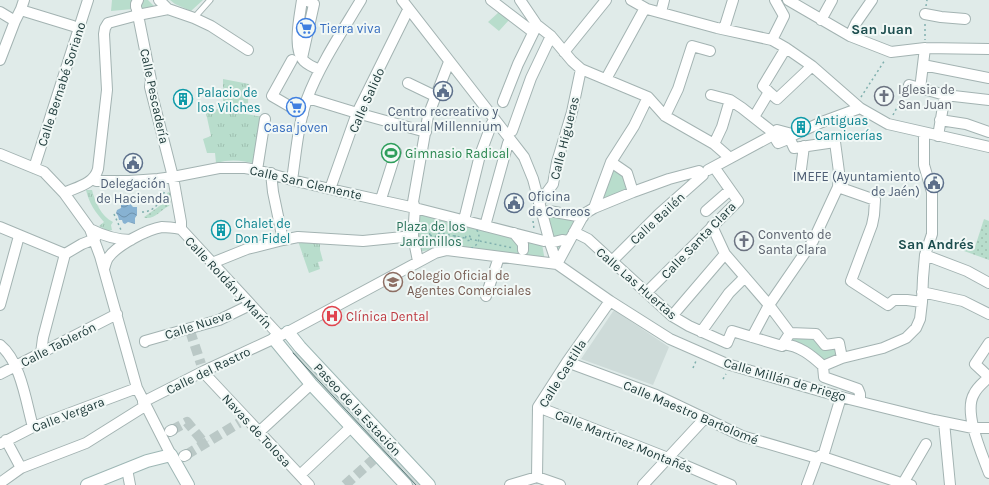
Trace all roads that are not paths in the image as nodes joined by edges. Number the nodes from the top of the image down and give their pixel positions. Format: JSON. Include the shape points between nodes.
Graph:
{"nodes":[{"id":1,"x":24,"y":0,"type":"edge"},
{"id":2,"x":88,"y":0,"type":"edge"},
{"id":3,"x":159,"y":0,"type":"edge"},
{"id":4,"x":210,"y":0,"type":"edge"},
{"id":5,"x":302,"y":0,"type":"edge"},
{"id":6,"x":306,"y":0,"type":"edge"},
{"id":7,"x":361,"y":0,"type":"edge"},
{"id":8,"x":402,"y":0,"type":"edge"},
{"id":9,"x":491,"y":0,"type":"edge"},
{"id":10,"x":520,"y":0,"type":"edge"},
{"id":11,"x":606,"y":0,"type":"edge"},
{"id":12,"x":632,"y":0,"type":"edge"},
{"id":13,"x":664,"y":0,"type":"edge"},
{"id":14,"x":733,"y":0,"type":"edge"},
{"id":15,"x":775,"y":0,"type":"edge"},
{"id":16,"x":789,"y":0,"type":"edge"},
{"id":17,"x":832,"y":0,"type":"edge"},
{"id":18,"x":872,"y":0,"type":"edge"},
{"id":19,"x":137,"y":8,"type":"edge"},
{"id":20,"x":645,"y":8,"type":"junction"},
{"id":21,"x":168,"y":9,"type":"junction"},
{"id":22,"x":24,"y":11,"type":"dead end"},
{"id":23,"x":0,"y":12,"type":"edge"},
{"id":24,"x":407,"y":12,"type":"dead end"},
{"id":25,"x":661,"y":12,"type":"junction"},
{"id":26,"x":925,"y":14,"type":"dead end"},
{"id":27,"x":194,"y":18,"type":"junction"},
{"id":28,"x":965,"y":19,"type":"dead end"},
{"id":29,"x":821,"y":20,"type":"junction"},
{"id":30,"x":15,"y":21,"type":"junction"},
{"id":31,"x":73,"y":26,"type":"dead end"},
{"id":32,"x":535,"y":29,"type":"junction"},
{"id":33,"x":724,"y":29,"type":"junction"},
{"id":34,"x":551,"y":36,"type":"junction"},
{"id":35,"x":850,"y":36,"type":"junction"},
{"id":36,"x":772,"y":40,"type":"junction"},
{"id":37,"x":786,"y":48,"type":"junction"},
{"id":38,"x":926,"y":48,"type":"junction"},
{"id":39,"x":989,"y":49,"type":"edge"},
{"id":40,"x":248,"y":50,"type":"dead end"},
{"id":41,"x":710,"y":51,"type":"dead end"},
{"id":42,"x":564,"y":52,"type":"junction"},
{"id":43,"x":297,"y":59,"type":"junction"},
{"id":44,"x":0,"y":60,"type":"edge"},
{"id":45,"x":449,"y":62,"type":"junction"},
{"id":46,"x":923,"y":65,"type":"junction"},
{"id":47,"x":812,"y":66,"type":"junction"},
{"id":48,"x":580,"y":69,"type":"junction"},
{"id":49,"x":320,"y":70,"type":"junction"},
{"id":50,"x":989,"y":78,"type":"edge"},
{"id":51,"x":606,"y":79,"type":"junction"},
{"id":52,"x":408,"y":83,"type":"dead end"},
{"id":53,"x":909,"y":85,"type":"road end"},
{"id":54,"x":920,"y":89,"type":"junction"},
{"id":55,"x":770,"y":92,"type":"junction"},
{"id":56,"x":711,"y":95,"type":"dead end"},
{"id":57,"x":945,"y":95,"type":"junction"},
{"id":58,"x":436,"y":96,"type":"junction"},
{"id":59,"x":648,"y":96,"type":"junction"},
{"id":60,"x":308,"y":98,"type":"junction"},
{"id":61,"x":730,"y":100,"type":"junction"},
{"id":62,"x":989,"y":100,"type":"edge"},
{"id":63,"x":503,"y":102,"type":"dead end"},
{"id":64,"x":858,"y":106,"type":"junction"},
{"id":65,"x":357,"y":113,"type":"junction"},
{"id":66,"x":303,"y":114,"type":"junction"},
{"id":67,"x":665,"y":116,"type":"junction"},
{"id":68,"x":754,"y":117,"type":"junction"},
{"id":69,"x":265,"y":119,"type":"dead end"},
{"id":70,"x":940,"y":120,"type":"junction"},
{"id":71,"x":492,"y":123,"type":"dead end"},
{"id":72,"x":966,"y":124,"type":"junction"},
{"id":73,"x":512,"y":131,"type":"dead end"},
{"id":74,"x":426,"y":132,"type":"junction"},
{"id":75,"x":989,"y":132,"type":"edge"},
{"id":76,"x":775,"y":134,"type":"junction"},
{"id":77,"x":924,"y":136,"type":"dead end"},
{"id":78,"x":938,"y":136,"type":"junction"},
{"id":79,"x":790,"y":137,"type":"junction"},
{"id":80,"x":962,"y":141,"type":"junction"},
{"id":81,"x":508,"y":143,"type":"dead end"},
{"id":82,"x":714,"y":144,"type":"junction"},
{"id":83,"x":804,"y":146,"type":"junction"},
{"id":84,"x":989,"y":146,"type":"edge"},
{"id":85,"x":396,"y":152,"type":"dead end"},
{"id":86,"x":0,"y":154,"type":"edge"},
{"id":87,"x":730,"y":158,"type":"junction"},
{"id":88,"x":611,"y":162,"type":"junction"},
{"id":89,"x":34,"y":168,"type":"junction"},
{"id":90,"x":801,"y":169,"type":"dead end"},
{"id":91,"x":257,"y":170,"type":"junction"},
{"id":92,"x":706,"y":171,"type":"junction"},
{"id":93,"x":271,"y":173,"type":"junction"},
{"id":94,"x":173,"y":178,"type":"junction"},
{"id":95,"x":292,"y":180,"type":"junction"},
{"id":96,"x":96,"y":181,"type":"dead end"},
{"id":97,"x":838,"y":187,"type":"junction"},
{"id":98,"x":330,"y":189,"type":"junction"},
{"id":99,"x":730,"y":190,"type":"junction"},
{"id":100,"x":64,"y":192,"type":"junction"},
{"id":101,"x":633,"y":192,"type":"junction"},
{"id":102,"x":381,"y":199,"type":"junction"},
{"id":103,"x":539,"y":203,"type":"junction"},
{"id":104,"x":415,"y":208,"type":"junction"},
{"id":105,"x":594,"y":208,"type":"junction"},
{"id":106,"x":549,"y":211,"type":"dead end"},
{"id":107,"x":706,"y":211,"type":"dead end"},
{"id":108,"x":583,"y":217,"type":"junction"},
{"id":109,"x":464,"y":220,"type":"junction"},
{"id":110,"x":485,"y":226,"type":"junction"},
{"id":111,"x":712,"y":226,"type":"junction"},
{"id":112,"x":0,"y":227,"type":"edge"},
{"id":113,"x":90,"y":229,"type":"junction"},
{"id":114,"x":181,"y":229,"type":"junction"},
{"id":115,"x":574,"y":232,"type":"junction"},
{"id":116,"x":514,"y":234,"type":"junction"},
{"id":117,"x":19,"y":236,"type":"junction"},
{"id":118,"x":413,"y":236,"type":"junction"},
{"id":119,"x":95,"y":240,"type":"junction"},
{"id":120,"x":131,"y":240,"type":"junction"},
{"id":121,"x":283,"y":240,"type":"junction"},
{"id":122,"x":547,"y":242,"type":"junction"},
{"id":123,"x":569,"y":242,"type":"junction"},
{"id":124,"x":523,"y":250,"type":"road end"},
{"id":125,"x":65,"y":254,"type":"junction"},
{"id":126,"x":725,"y":254,"type":"junction"},
{"id":127,"x":925,"y":255,"type":"junction"},
{"id":128,"x":499,"y":257,"type":"junction"},
{"id":129,"x":418,"y":261,"type":"junction"},
{"id":130,"x":612,"y":261,"type":"junction"},
{"id":131,"x":212,"y":264,"type":"junction"},
{"id":132,"x":557,"y":264,"type":"junction"},
{"id":133,"x":104,"y":269,"type":"junction"},
{"id":134,"x":745,"y":277,"type":"junction"},
{"id":135,"x":989,"y":283,"type":"edge"},
{"id":136,"x":647,"y":292,"type":"junction"},
{"id":137,"x":486,"y":296,"type":"dead end"},
{"id":138,"x":922,"y":297,"type":"junction"},
{"id":139,"x":610,"y":301,"type":"junction"},
{"id":140,"x":0,"y":305,"type":"edge"},
{"id":141,"x":250,"y":305,"type":"junction"},
{"id":142,"x":769,"y":305,"type":"junction"},
{"id":143,"x":117,"y":314,"type":"junction"},
{"id":144,"x":989,"y":314,"type":"edge"},
{"id":145,"x":672,"y":316,"type":"junction"},
{"id":146,"x":701,"y":332,"type":"junction"},
{"id":147,"x":790,"y":333,"type":"junction"},
{"id":148,"x":280,"y":335,"type":"junction"},
{"id":149,"x":752,"y":337,"type":"junction"},
{"id":150,"x":145,"y":341,"type":"dead end"},
{"id":151,"x":989,"y":343,"type":"edge"},
{"id":152,"x":783,"y":344,"type":"junction"},
{"id":153,"x":0,"y":345,"type":"edge"},
{"id":154,"x":41,"y":353,"type":"junction"},
{"id":155,"x":842,"y":358,"type":"junction"},
{"id":156,"x":567,"y":362,"type":"junction"},
{"id":157,"x":16,"y":366,"type":"junction"},
{"id":158,"x":822,"y":366,"type":"junction"},
{"id":159,"x":203,"y":369,"type":"tunnel mouth"},
{"id":160,"x":0,"y":374,"type":"edge"},
{"id":161,"x":989,"y":377,"type":"edge"},
{"id":162,"x":311,"y":384,"type":"junction"},
{"id":163,"x":137,"y":388,"type":"junction"},
{"id":164,"x":842,"y":397,"type":"junction"},
{"id":165,"x":860,"y":401,"type":"junction"},
{"id":166,"x":144,"y":404,"type":"junction"},
{"id":167,"x":538,"y":407,"type":"junction"},
{"id":168,"x":705,"y":418,"type":"junction"},
{"id":169,"x":944,"y":422,"type":"junction"},
{"id":170,"x":33,"y":427,"type":"junction"},
{"id":171,"x":351,"y":427,"type":"junction"},
{"id":172,"x":973,"y":428,"type":"junction"},
{"id":173,"x":987,"y":429,"type":"edge"},
{"id":174,"x":259,"y":432,"type":"junction"},
{"id":175,"x":3,"y":442,"type":"edge"},
{"id":176,"x":926,"y":444,"type":"dead end"},
{"id":177,"x":171,"y":455,"type":"junction"},
{"id":178,"x":818,"y":457,"type":"junction"},
{"id":179,"x":668,"y":458,"type":"junction"},
{"id":180,"x":21,"y":468,"type":"junction"},
{"id":181,"x":127,"y":469,"type":"junction"},
{"id":182,"x":989,"y":473,"type":"edge"},
{"id":183,"x":300,"y":475,"type":"junction"},
{"id":184,"x":537,"y":476,"type":"junction"},
{"id":185,"x":0,"y":483,"type":"edge"},
{"id":186,"x":906,"y":484,"type":"edge"},
{"id":187,"x":87,"y":485,"type":"edge"},
{"id":188,"x":130,"y":485,"type":"edge"},
{"id":189,"x":188,"y":485,"type":"edge"},
{"id":190,"x":310,"y":485,"type":"edge"},
{"id":191,"x":406,"y":485,"type":"edge"},
{"id":192,"x":429,"y":485,"type":"edge"},
{"id":193,"x":510,"y":485,"type":"edge"},
{"id":194,"x":560,"y":485,"type":"edge"},
{"id":195,"x":643,"y":485,"type":"edge"},
{"id":196,"x":731,"y":485,"type":"edge"},
{"id":197,"x":807,"y":485,"type":"edge"},
{"id":198,"x":950,"y":485,"type":"edge"}],
"edges":[{"from":1,"to":30,"type":"street"},
{"from":2,"to":89,"type":"street","name":"Calle Bernabé Soriano"},
{"from":3,"to":21,"type":"street"},
{"from":4,"to":27,"type":"lane"},
{"from":5,"to":43,"type":"street"},
{"from":6,"to":43,"type":"street","via":[[314,4]]},
{"from":7,"to":49,"type":"street"},
{"from":8,"to":45,"type":"street"},
{"from":9,"to":32,"type":"street"},
{"from":10,"to":32,"type":"street"},
{"from":11,"to":42,"type":"street"},
{"from":12,"to":20,"type":"street"},
{"from":13,"to":25,"type":"street"},
{"from":14,"to":33,"type":"street"},
{"from":15,"to":36,"type":"street","via":[[784,16]]},
{"from":16,"to":29,"type":"street"},
{"from":17,"to":29,"type":"street"},
{"from":18,"to":35,"type":"street"},
{"from":19,"to":21,"type":"street"},
{"from":19,"to":94,"type":"street","name":"Calle Pescadería","via":[[151,80],[150,87]]},
{"from":19,"to":100,"type":"street","via":[[108,23],[105,28],[107,90],[97,175],[93,180]]},
{"from":20,"to":25,"type":"street"},
{"from":20,"to":51,"type":"street"},
{"from":21,"to":27,"type":"street"},
{"from":22,"to":31,"type":"street"},
{"from":23,"to":30,"type":"street"},
{"from":24,"to":65,"type":"street","name":"Calle Salido"},
{"from":25,"to":33,"type":"street"},
{"from":26,"to":28,"type":"street"},
{"from":27,"to":40,"type":"street"},
{"from":29,"to":35,"type":"street"},
{"from":30,"to":44,"type":"street"},
{"from":32,"to":34,"type":"street"},
{"from":32,"to":63,"type":"street"},
{"from":33,"to":36,"type":"street"},
{"from":34,"to":42,"type":"street"},
{"from":34,"to":73,"type":"street","via":[[531,78]]},
{"from":35,"to":38,"type":"street","via":[[891,52]]},
{"from":36,"to":37,"type":"street"},
{"from":37,"to":47,"type":"street"},
{"from":37,"to":55,"type":"street","via":[[763,86]]},
{"from":38,"to":39,"type":"street"},
{"from":38,"to":46,"type":"street"},
{"from":41,"to":67,"type":"street","via":[[692,46],[678,89]]},
{"from":42,"to":48,"type":"street"},
{"from":43,"to":49,"type":"street"},
{"from":43,"to":66,"type":"street","via":[[272,96]]},
{"from":45,"to":58,"type":"street"},
{"from":45,"to":103,"type":"street","via":[[524,157],[533,178]]},
{"from":46,"to":50,"type":"street"},
{"from":46,"to":54,"type":"street"},
{"from":47,"to":55,"type":"street","via":[[777,99]]},
{"from":47,"to":64,"type":"street"},
{"from":48,"to":51,"type":"street"},
{"from":48,"to":103,"type":"street","name":"Calle Higueras","via":[[572,112],[556,162],[552,184]]},
{"from":49,"to":60,"type":"street"},
{"from":51,"to":59,"type":"street"},
{"from":52,"to":58,"type":"street"},
{"from":53,"to":54,"type":"street"},
{"from":54,"to":57,"type":"street"},
{"from":55,"to":68,"type":"street"},
{"from":56,"to":61,"type":"street"},
{"from":57,"to":62,"type":"street"},
{"from":57,"to":70,"type":"street"},
{"from":58,"to":74,"type":"street","via":[[428,116]]},
{"from":59,"to":67,"type":"street"},
{"from":59,"to":88,"type":"street","via":[[634,126]]},
{"from":60,"to":65,"type":"street"},
{"from":60,"to":66,"type":"street"},
{"from":61,"to":68,"type":"street"},
{"from":61,"to":82,"type":"street"},
{"from":64,"to":78,"type":"street","via":[[888,124]]},
{"from":64,"to":79,"type":"street"},
{"from":65,"to":74,"type":"street"},
{"from":65,"to":98,"type":"street","name":"Calle Salido"},
{"from":66,"to":95,"type":"street"},
{"from":67,"to":82,"type":"street"},
{"from":68,"to":76,"type":"street"},
{"from":69,"to":91,"type":"street"},
{"from":70,"to":72,"type":"street"},
{"from":70,"to":78,"type":"street"},
{"from":71,"to":109,"type":"street","via":[[480,155]]},
{"from":72,"to":75,"type":"street"},
{"from":72,"to":80,"type":"street"},
{"from":74,"to":104,"type":"street","via":[[413,202]]},
{"from":76,"to":79,"type":"street","via":[[776,130],[792,134]]},
{"from":76,"to":87,"type":"street"},
{"from":77,"to":127,"type":"street","via":[[924,166],[932,192],[932,234]]},
{"from":78,"to":80,"type":"street"},
{"from":79,"to":83,"type":"street","via":[[794,148]]},
{"from":80,"to":84,"type":"street"},
{"from":81,"to":110,"type":"street"},
{"from":82,"to":87,"type":"street"},
{"from":83,"to":90,"type":"street"},
{"from":83,"to":97,"type":"street","via":[[834,142],[839,172]]},
{"from":85,"to":102,"type":"street"},
{"from":86,"to":89,"type":"street"},
{"from":87,"to":92,"type":"street"},
{"from":88,"to":101,"type":"street","via":[[627,173]]},
{"from":88,"to":105,"type":"street"},
{"from":89,"to":100,"type":"street","via":[[44,172]]},
{"from":91,"to":93,"type":"street","name":"Calle San Clemente"},
{"from":91,"to":94,"type":"street","name":"Calle San Clemente","via":[[219,168]]},
{"from":92,"to":99,"type":"street","name":"Calle Santa Clara"},
{"from":92,"to":101,"type":"street","via":[[669,179]]},
{"from":92,"to":130,"type":"street","name":"Calle Bailén"},
{"from":93,"to":95,"type":"street","name":"Calle San Clemente"},
{"from":93,"to":121,"type":"street"},
{"from":94,"to":96,"type":"street","name":"Calle San Clemente"},
{"from":94,"to":114,"type":"street","name":"Calle Pescadería"},
{"from":95,"to":98,"type":"street","name":"Calle San Clemente"},
{"from":97,"to":138,"type":"street","via":[[874,200],[872,225],[851,281],[888,305],[894,300]]},
{"from":97,"to":142,"type":"street","via":[[813,241]]},
{"from":98,"to":102,"type":"street","name":"Calle San Clemente"},
{"from":99,"to":107,"type":"street"},
{"from":99,"to":111,"type":"street","name":"Calle Santa Clara","via":[[738,201]]},
{"from":100,"to":113,"type":"street"},
{"from":101,"to":105,"type":"street"},
{"from":102,"to":104,"type":"street","name":"Calle San Clemente"},
{"from":103,"to":122,"type":"street"},
{"from":104,"to":109,"type":"street"},
{"from":104,"to":118,"type":"street"},
{"from":105,"to":108,"type":"street"},
{"from":106,"to":108,"type":"street"},
{"from":108,"to":115,"type":"street"},
{"from":109,"to":110,"type":"street"},
{"from":110,"to":116,"type":"street"},
{"from":111,"to":126,"type":"street"},
{"from":111,"to":136,"type":"street","name":"Calle Santa Clara"},
{"from":112,"to":117,"type":"street"},
{"from":113,"to":119,"type":"street"},
{"from":113,"to":120,"type":"street","via":[[106,237]]},
{"from":114,"to":120,"type":"street","via":[[158,228]]},
{"from":114,"to":131,"type":"street","name":"Calle Roldán y Marín"},
{"from":115,"to":123,"type":"street"},
{"from":115,"to":130,"type":"street","name":"Calle Las Huertas","via":[[588,239]]},
{"from":116,"to":122,"type":"street"},
{"from":116,"to":124,"type":"street","via":[[523,244]]},
{"from":117,"to":125,"type":"street"},
{"from":117,"to":140,"type":"street"},
{"from":118,"to":121,"type":"street","via":[[363,240]]},
{"from":118,"to":129,"type":"street"},
{"from":119,"to":125,"type":"street"},
{"from":119,"to":133,"type":"street"},
{"from":120,"to":133,"type":"street","via":[[108,258]]},
{"from":121,"to":131,"type":"street","via":[[247,249]]},
{"from":122,"to":123,"type":"street"},
{"from":122,"to":132,"type":"street"},
{"from":123,"to":132,"type":"street"},
{"from":125,"to":154,"type":"street"},
{"from":126,"to":134,"type":"street"},
{"from":126,"to":145,"type":"street"},
{"from":127,"to":135,"type":"street","via":[[967,271]]},
{"from":127,"to":138,"type":"street"},
{"from":128,"to":129,"type":"street","name":"Calle del Rastro","via":[[447,250],[435,252]]},
{"from":128,"to":132,"type":"street","name":"Calle del Rastro"},
{"from":128,"to":137,"type":"street"},
{"from":129,"to":148,"type":"street","name":"Calle del Rastro"},
{"from":130,"to":136,"type":"street","name":"Calle Las Huertas"},
{"from":131,"to":141,"type":"street","name":"Calle Roldán y Marín"},
{"from":132,"to":139,"type":"street","name":"Calle Millán de Priego"},
{"from":133,"to":143,"type":"street"},
{"from":134,"to":142,"type":"street"},
{"from":134,"to":146,"type":"street","via":[[729,293]]},
{"from":136,"to":145,"type":"street","name":"Calle Las Huertas"},
{"from":138,"to":144,"type":"street","via":[[964,301]]},
{"from":138,"to":155,"type":"street","via":[[920,319],[916,328],[906,338],[882,348]]},
{"from":139,"to":156,"type":"street","name":"Calle Castilla"},
{"from":139,"to":164,"type":"street","name":"Calle Millán de Priego","via":[[670,339],[727,364]]},
{"from":141,"to":148,"type":"street","name":"Calle Roldán y Marín"},
{"from":141,"to":150,"type":"street","name":"Calle Nueva","via":[[190,330]]},
{"from":142,"to":147,"type":"street"},
{"from":142,"to":149,"type":"street"},
{"from":143,"to":154,"type":"street","name":"Calle Tablerón"},
{"from":143,"to":163,"type":"street"},
{"from":145,"to":146,"type":"street","name":"Calle Las Huertas"},
{"from":146,"to":149,"type":"street","name":"Calle Las Huertas","via":[[727,343],[732,331]]},
{"from":147,"to":152,"type":"street"},
{"from":147,"to":155,"type":"street","via":[[816,334],[825,345],[838,343]]},
{"from":148,"to":162,"type":"main road","name":"Paseo de la Estación"},
{"from":148,"to":166,"type":"street","name":"Calle del Rastro","via":[[204,371]]},
{"from":148,"to":192,"type":"main road","name":"Paseo de la Estación","via":[[300,347]]},
{"from":149,"to":152,"type":"street","name":"Calle Las Huertas","via":[[782,346]]},
{"from":151,"to":161,"type":"street","via":[[975,364]]},
{"from":152,"to":158,"type":"street","name":"Calle Las Huertas","via":[[811,354]]},
{"from":153,"to":157,"type":"street"},
{"from":154,"to":157,"type":"street","name":"Calle Tablerón"},
{"from":155,"to":158,"type":"street"},
{"from":156,"to":167,"type":"street","name":"Calle Castilla"},
{"from":156,"to":168,"type":"street","name":"Calle Maestro Bartolomé","via":[[656,395]]},
{"from":157,"to":160,"type":"street","name":"Calle Tablerón"},
{"from":157,"to":170,"type":"street"},
{"from":158,"to":165,"type":"street","name":"Calle Las Huertas","via":[[824,377],[858,389]]},
{"from":159,"to":174,"type":"street","name":"Navas de Tolosa","via":[[243,421]]},
{"from":161,"to":172,"type":"street","via":[[973,394]]},
{"from":162,"to":171,"type":"main road","name":"Paseo de la Estación"},
{"from":162,"to":174,"type":"street"},
{"from":163,"to":166,"type":"street"},
{"from":163,"to":170,"type":"street","name":"Calle Vergara"},
{"from":164,"to":165,"type":"street","name":"Calle Millán de Priego"},
{"from":164,"to":178,"type":"street","via":[[824,453]]},
{"from":165,"to":169,"type":"street","name":"Calle Millán de Priego"},
{"from":166,"to":177,"type":"street"},
{"from":166,"to":180,"type":"street","name":"Calle del Rastro","via":[[86,443]]},
{"from":167,"to":179,"type":"street","name":"Calle Martínez Montañés"},
{"from":167,"to":184,"type":"street","name":"Calle Castilla"},
{"from":168,"to":178,"type":"street","name":"Calle Maestro Bartolomé","via":[[742,436]]},
{"from":168,"to":179,"type":"street"},
{"from":169,"to":172,"type":"street","name":"Calle Millán de Priego"},
{"from":169,"to":198,"type":"street"},
{"from":170,"to":175,"type":"street","name":"Calle Vergara"},
{"from":171,"to":183,"type":"street"},
{"from":171,"to":191,"type":"main road","name":"Paseo de la Estación"},
{"from":172,"to":173,"type":"street","name":"Calle Millán de Priego"},
{"from":172,"to":182,"type":"street"},
{"from":174,"to":183,"type":"street","name":"Navas de Tolosa"},
{"from":175,"to":180,"type":"street"},
{"from":176,"to":186,"type":"street"},
{"from":177,"to":181,"type":"main road"},
{"from":177,"to":189,"type":"main road"},
{"from":178,"to":186,"type":"street","name":"Calle Maestro Bartolomé"},
{"from":178,"to":197,"type":"street"},
{"from":179,"to":195,"type":"street"},
{"from":179,"to":196,"type":"street","name":"Calle Martínez Montañés"},
{"from":180,"to":185,"type":"street","name":"Calle del Rastro"},
{"from":181,"to":187,"type":"main road"},
{"from":181,"to":188,"type":"street"},
{"from":183,"to":190,"type":"street","name":"Navas de Tolosa"},
{"from":184,"to":193,"type":"street"},
{"from":184,"to":194,"type":"street"}]}
